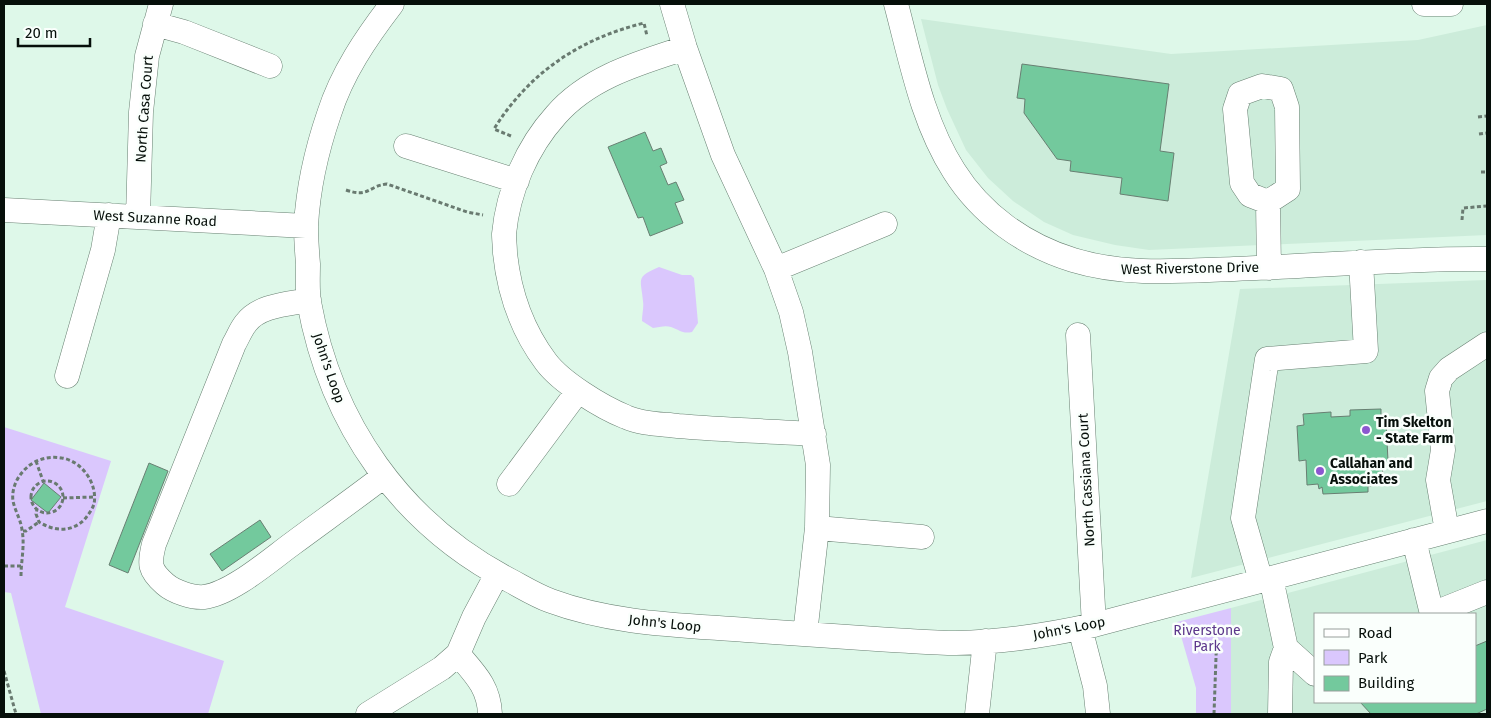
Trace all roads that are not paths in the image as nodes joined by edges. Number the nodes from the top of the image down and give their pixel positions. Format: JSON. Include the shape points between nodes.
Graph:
{"nodes":[{"id":1,"x":392,"y":4,"type":"edge"},
{"id":2,"x":672,"y":4,"type":"edge"},
{"id":3,"x":896,"y":4,"type":"edge"},
{"id":4,"x":1424,"y":4,"type":"edge"},
{"id":5,"x":1451,"y":4,"type":"edge"},
{"id":6,"x":158,"y":14,"type":"edge"},
{"id":7,"x":685,"y":48,"type":"junction"},
{"id":8,"x":270,"y":66,"type":"dead end"},
{"id":9,"x":406,"y":146,"type":"dead end"},
{"id":10,"x":517,"y":181,"type":"junction"},
{"id":11,"x":1268,"y":202,"type":"dead end"},
{"id":12,"x":4,"y":210,"type":"edge"},
{"id":13,"x":109,"y":215,"type":"junction"},
{"id":14,"x":138,"y":217,"type":"junction"},
{"id":15,"x":885,"y":224,"type":"dead end"},
{"id":16,"x":306,"y":226,"type":"junction"},
{"id":17,"x":1487,"y":258,"type":"edge"},
{"id":18,"x":1361,"y":262,"type":"junction"},
{"id":19,"x":1269,"y":268,"type":"junction"},
{"id":20,"x":776,"y":269,"type":"junction"},
{"id":21,"x":309,"y":300,"type":"junction"},
{"id":22,"x":1078,"y":335,"type":"dead end"},
{"id":23,"x":1487,"y":344,"type":"edge"},
{"id":24,"x":67,"y":376,"type":"dead end"},
{"id":25,"x":578,"y":391,"type":"junction"},
{"id":26,"x":814,"y":434,"type":"junction"},
{"id":27,"x":384,"y":476,"type":"junction"},
{"id":28,"x":509,"y":484,"type":"dead end"},
{"id":29,"x":1487,"y":521,"type":"edge"},
{"id":30,"x":817,"y":528,"type":"junction"},
{"id":31,"x":1447,"y":531,"type":"junction"},
{"id":32,"x":922,"y":537,"type":"dead end"},
{"id":33,"x":1414,"y":540,"type":"junction"},
{"id":34,"x":497,"y":574,"type":"junction"},
{"id":35,"x":1266,"y":579,"type":"junction"},
{"id":36,"x":1487,"y":592,"type":"edge"},
{"id":37,"x":1432,"y":613,"type":"edge"},
{"id":38,"x":1434,"y":613,"type":"edge"},
{"id":39,"x":1087,"y":626,"type":"junction"},
{"id":40,"x":804,"y":634,"type":"junction"},
{"id":41,"x":986,"y":642,"type":"junction"},
{"id":42,"x":1286,"y":648,"type":"junction"},
{"id":43,"x":458,"y":654,"type":"junction"},
{"id":44,"x":1314,"y":673,"type":"edge"},
{"id":45,"x":368,"y":714,"type":"edge"},
{"id":46,"x":490,"y":714,"type":"edge"},
{"id":47,"x":977,"y":714,"type":"edge"},
{"id":48,"x":1098,"y":714,"type":"edge"},
{"id":49,"x":1280,"y":714,"type":"edge"}],
"edges":[{"from":1,"to":16,"type":"street","name":"John's Loop","via":[[366,38],[344,76],[330,112],[318,150]]},
{"from":2,"to":7,"type":"street"},
{"from":3,"to":19,"type":"street","name":"West Riverstone Drive","via":[[924,106],[937,139],[974,199],[1002,225],[1034,244],[1072,260],[1114,269],[1164,272]]},
{"from":4,"to":5,"type":"street"},
{"from":6,"to":8,"type":"street","via":[[184,32]]},
{"from":6,"to":14,"type":"street","name":"North Casa Court","via":[[147,56],[141,112]]},
{"from":7,"to":10,"type":"street","via":[[612,74],[580,92],[556,114],[534,143]]},
{"from":7,"to":20,"type":"street","via":[[722,155]]},
{"from":9,"to":10,"type":"street"},
{"from":10,"to":25,"type":"street","via":[[504,235],[507,275],[528,335],[547,363]]},
{"from":11,"to":19,"type":"street"},
{"from":12,"to":13,"type":"street","name":"West Suzanne Road"},
{"from":13,"to":14,"type":"street","name":"West Suzanne Road"},
{"from":13,"to":24,"type":"street","via":[[103,250]]},
{"from":14,"to":16,"type":"street","name":"West Suzanne Road"},
{"from":15,"to":20,"type":"street"},
{"from":16,"to":21,"type":"street","name":"John's Loop"},
{"from":17,"to":18,"type":"street","name":"West Riverstone Drive"},
{"from":18,"to":19,"type":"street","name":"West Riverstone Drive"},
{"from":18,"to":35,"type":"street","via":[[1366,351],[1267,358],[1242,518]]},
{"from":20,"to":26,"type":"street","via":[[797,336]]},
{"from":21,"to":27,"type":"street","name":"John's Loop","via":[[321,352],[339,402]]},
{"from":21,"to":27,"type":"street","via":[[264,310],[246,322],[234,344],[154,544],[150,559],[152,570],[169,588],[185,594],[203,598],[224,592]]},
{"from":22,"to":39,"type":"street","name":"North Cassiana Court"},
{"from":23,"to":31,"type":"street","via":[[1449,369],[1441,378],[1437,391],[1444,450],[1438,480]]},
{"from":25,"to":26,"type":"street","via":[[627,418],[657,424]]},
{"from":25,"to":28,"type":"street"},
{"from":26,"to":30,"type":"street","via":[[818,465]]},
{"from":27,"to":34,"type":"street","name":"John's Loop","via":[[434,530]]},
{"from":29,"to":31,"type":"street","name":"John's Loop"},
{"from":30,"to":32,"type":"street"},
{"from":30,"to":40,"type":"street"},
{"from":31,"to":33,"type":"street","name":"John's Loop"},
{"from":33,"to":35,"type":"street","name":"John's Loop"},
{"from":33,"to":37,"type":"street"},
{"from":34,"to":40,"type":"street","name":"John's Loop","via":[[549,601],[596,614],[644,622]]},
{"from":34,"to":43,"type":"street"},
{"from":35,"to":39,"type":"street","name":"John's Loop"},
{"from":35,"to":42,"type":"street"},
{"from":36,"to":38,"type":"street"},
{"from":39,"to":41,"type":"street","name":"John's Loop"},
{"from":39,"to":48,"type":"street","name":"North Cassiana Court"},
{"from":40,"to":41,"type":"street","name":"John's Loop"},
{"from":41,"to":47,"type":"street"},
{"from":42,"to":44,"type":"street"},
{"from":42,"to":49,"type":"street","via":[[1281,662]]},
{"from":43,"to":45,"type":"street","via":[[442,668]]},
{"from":43,"to":46,"type":"street","via":[[481,681]]}]}
